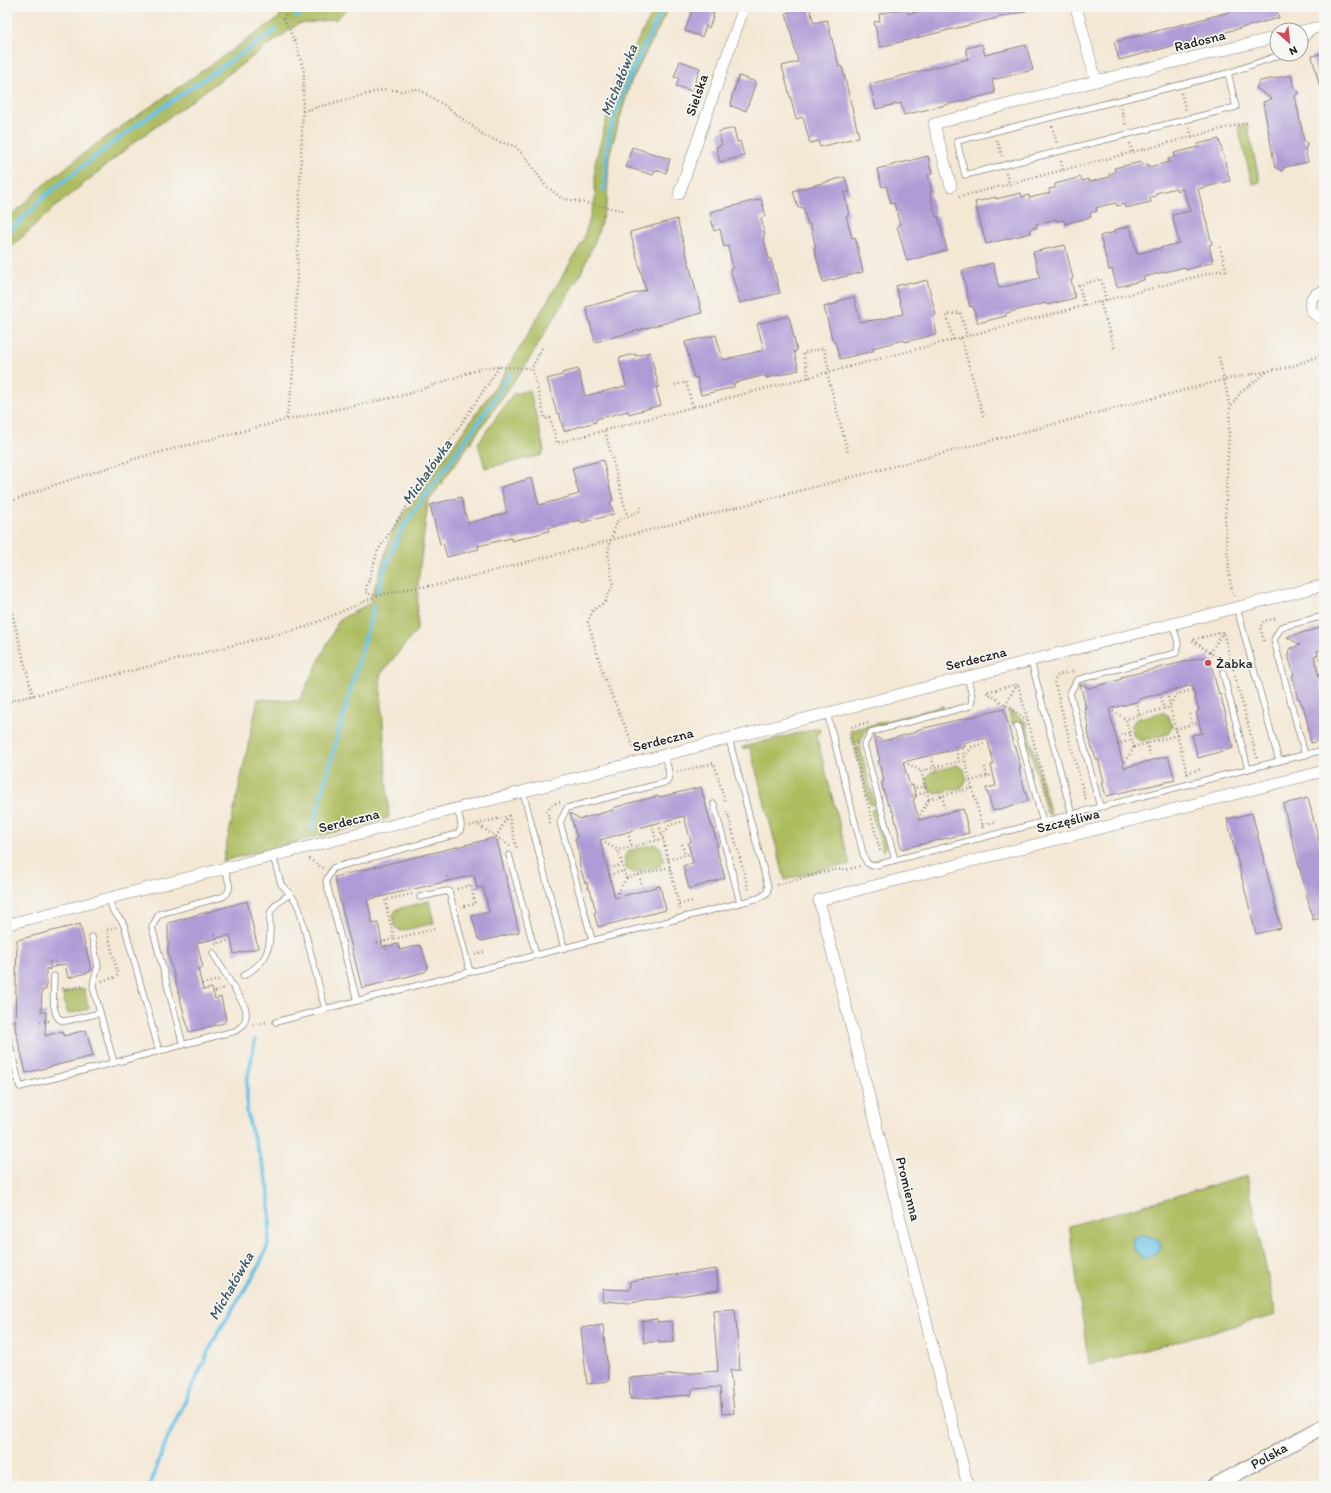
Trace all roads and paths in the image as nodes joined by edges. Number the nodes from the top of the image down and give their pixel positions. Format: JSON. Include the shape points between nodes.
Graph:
{"nodes":[{"id":1,"x":288,"y":7,"type":"edge"},
{"id":2,"x":744,"y":7,"type":"edge"},
{"id":3,"x":1076,"y":7,"type":"edge"},
{"id":4,"x":1320,"y":27,"type":"edge"},
{"id":5,"x":1309,"y":29,"type":"edge"},
{"id":6,"x":1309,"y":36,"type":"edge"},
{"id":7,"x":1269,"y":39,"type":"edge"},
{"id":8,"x":1269,"y":59,"type":"edge"},
{"id":9,"x":1228,"y":73,"type":"junction"},
{"id":10,"x":1096,"y":82,"type":"junction"},
{"id":11,"x":1180,"y":85,"type":"junction"},
{"id":12,"x":1119,"y":100,"type":"junction"},
{"id":13,"x":303,"y":111,"type":"junction"},
{"id":14,"x":1188,"y":119,"type":"junction"},
{"id":15,"x":1248,"y":122,"type":"dead end"},
{"id":16,"x":1128,"y":134,"type":"junction"},
{"id":17,"x":1192,"y":137,"type":"junction"},
{"id":18,"x":1132,"y":152,"type":"junction"},
{"id":19,"x":951,"y":186,"type":"dead end"},
{"id":20,"x":679,"y":194,"type":"dead end"},
{"id":21,"x":959,"y":197,"type":"dead end"},
{"id":22,"x":626,"y":211,"type":"dead end"},
{"id":23,"x":1219,"y":244,"type":"dead end"},
{"id":24,"x":1324,"y":292,"type":"edge"},
{"id":25,"x":1106,"y":300,"type":"junction"},
{"id":26,"x":1100,"y":301,"type":"junction"},
{"id":27,"x":1084,"y":305,"type":"junction"},
{"id":28,"x":1324,"y":318,"type":"edge"},
{"id":29,"x":967,"y":336,"type":"junction"},
{"id":30,"x":961,"y":338,"type":"junction"},
{"id":31,"x":953,"y":340,"type":"junction"},
{"id":32,"x":542,"y":348,"type":"dead end"},
{"id":33,"x":1115,"y":350,"type":"dead end"},
{"id":34,"x":1324,"y":354,"type":"edge"},
{"id":35,"x":1219,"y":357,"type":"dead end"},
{"id":36,"x":499,"y":367,"type":"junction"},
{"id":37,"x":532,"y":368,"type":"junction"},
{"id":38,"x":1268,"y":371,"type":"junction"},
{"id":39,"x":828,"y":372,"type":"junction"},
{"id":40,"x":809,"y":378,"type":"junction"},
{"id":41,"x":1223,"y":380,"type":"junction"},
{"id":42,"x":675,"y":385,"type":"dead end"},
{"id":43,"x":693,"y":407,"type":"junction"},
{"id":44,"x":1230,"y":407,"type":"junction"},
{"id":45,"x":984,"y":418,"type":"dead end"},
{"id":46,"x":286,"y":420,"type":"junction"},
{"id":47,"x":605,"y":431,"type":"junction"},
{"id":48,"x":848,"y":453,"type":"dead end"},
{"id":49,"x":7,"y":503,"type":"edge"},
{"id":50,"x":642,"y":507,"type":"dead end"},
{"id":51,"x":627,"y":515,"type":"junction"},
{"id":52,"x":610,"y":541,"type":"junction"},
{"id":53,"x":1324,"y":585,"type":"edge"},
{"id":54,"x":7,"y":594,"type":"edge"},
{"id":55,"x":375,"y":596,"type":"junction"},
{"id":56,"x":1237,"y":608,"type":"junction"},
{"id":57,"x":1324,"y":616,"type":"edge"},
{"id":58,"x":1172,"y":624,"type":"junction"},
{"id":59,"x":1223,"y":632,"type":"dead end"},
{"id":60,"x":1192,"y":640,"type":"dead end"},
{"id":61,"x":1178,"y":644,"type":"junction"},
{"id":62,"x":1210,"y":653,"type":"dead end"},
{"id":63,"x":1318,"y":658,"type":"dead end"},
{"id":64,"x":1031,"y":661,"type":"junction"},
{"id":65,"x":1324,"y":662,"type":"edge"},
{"id":66,"x":1073,"y":671,"type":"dead end"},
{"id":67,"x":1223,"y":673,"type":"dead end"},
{"id":68,"x":967,"y":677,"type":"junction"},
{"id":69,"x":1018,"y":684,"type":"dead end"},
{"id":70,"x":1190,"y":684,"type":"dead end"},
{"id":71,"x":986,"y":692,"type":"dead end"},
{"id":72,"x":1160,"y":693,"type":"dead end"},
{"id":73,"x":33,"y":696,"type":"junction"},
{"id":74,"x":972,"y":696,"type":"junction"},
{"id":75,"x":1168,"y":697,"type":"dead end"},
{"id":76,"x":7,"y":702,"type":"edge"},
{"id":77,"x":1005,"y":705,"type":"dead end"},
{"id":78,"x":1137,"y":705,"type":"dead end"},
{"id":79,"x":1170,"y":706,"type":"junction"},
{"id":80,"x":1164,"y":709,"type":"junction"},
{"id":81,"x":1113,"y":711,"type":"dead end"},
{"id":82,"x":827,"y":713,"type":"junction"},
{"id":83,"x":1190,"y":714,"type":"dead end"},
{"id":84,"x":1139,"y":715,"type":"junction"},
{"id":85,"x":1126,"y":719,"type":"junction"},
{"id":86,"x":868,"y":722,"type":"dead end"},
{"id":87,"x":1197,"y":723,"type":"dead end"},
{"id":88,"x":1192,"y":724,"type":"junction"},
{"id":89,"x":1018,"y":726,"type":"dead end"},
{"id":90,"x":1176,"y":729,"type":"junction"},
{"id":91,"x":1130,"y":733,"type":"junction"},
{"id":92,"x":1122,"y":735,"type":"dead end"},
{"id":93,"x":1178,"y":735,"type":"junction"},
{"id":94,"x":729,"y":739,"type":"junction"},
{"id":95,"x":1132,"y":740,"type":"junction"},
{"id":96,"x":985,"y":743,"type":"dead end"},
{"id":97,"x":1147,"y":743,"type":"junction"},
{"id":98,"x":1117,"y":744,"type":"dead end"},
{"id":99,"x":955,"y":746,"type":"dead end"},
{"id":100,"x":1134,"y":747,"type":"junction"},
{"id":101,"x":962,"y":749,"type":"dead end"},
{"id":102,"x":1324,"y":750,"type":"edge"},
{"id":103,"x":664,"y":755,"type":"junction"},
{"id":104,"x":1150,"y":755,"type":"dead end"},
{"id":105,"x":1305,"y":755,"type":"junction"},
{"id":106,"x":932,"y":758,"type":"dead end"},
{"id":107,"x":965,"y":759,"type":"junction"},
{"id":108,"x":959,"y":761,"type":"junction"},
{"id":109,"x":1279,"y":761,"type":"junction"},
{"id":110,"x":639,"y":762,"type":"junction"},
{"id":111,"x":1125,"y":762,"type":"dead end"},
{"id":112,"x":908,"y":764,"type":"dead end"},
{"id":113,"x":985,"y":767,"type":"dead end"},
{"id":114,"x":934,"y":768,"type":"junction"},
{"id":115,"x":1201,"y":769,"type":"dead end"},
{"id":116,"x":1248,"y":769,"type":"junction"},
{"id":117,"x":1324,"y":771,"type":"edge"},
{"id":118,"x":921,"y":772,"type":"junction"},
{"id":119,"x":1187,"y":773,"type":"junction"},
{"id":120,"x":669,"y":774,"type":"junction"},
{"id":121,"x":992,"y":775,"type":"dead end"},
{"id":122,"x":987,"y":777,"type":"junction"},
{"id":123,"x":970,"y":781,"type":"junction"},
{"id":124,"x":1190,"y":784,"type":"junction"},
{"id":125,"x":925,"y":786,"type":"junction"},
{"id":126,"x":916,"y":788,"type":"dead end"},
{"id":127,"x":972,"y":788,"type":"junction"},
{"id":128,"x":523,"y":792,"type":"junction"},
{"id":129,"x":927,"y":792,"type":"junction"},
{"id":130,"x":912,"y":796,"type":"dead end"},
{"id":131,"x":942,"y":796,"type":"junction"},
{"id":132,"x":928,"y":799,"type":"junction"},
{"id":133,"x":1088,"y":800,"type":"dead end"},
{"id":134,"x":566,"y":801,"type":"dead end"},
{"id":135,"x":714,"y":804,"type":"dead end"},
{"id":136,"x":1100,"y":807,"type":"junction"},
{"id":137,"x":945,"y":808,"type":"dead end"},
{"id":138,"x":457,"y":809,"type":"junction"},
{"id":139,"x":920,"y":815,"type":"dead end"},
{"id":140,"x":1072,"y":815,"type":"junction"},
{"id":141,"x":509,"y":816,"type":"dead end"},
{"id":142,"x":681,"y":822,"type":"dead end"},
{"id":143,"x":995,"y":822,"type":"dead end"},
{"id":144,"x":1043,"y":822,"type":"junction"},
{"id":145,"x":652,"y":824,"type":"dead end"},
{"id":146,"x":982,"y":825,"type":"junction"},
{"id":147,"x":551,"y":826,"type":"dead end"},
{"id":148,"x":660,"y":828,"type":"dead end"},
{"id":149,"x":629,"y":836,"type":"dead end"},
{"id":150,"x":496,"y":837,"type":"dead end"},
{"id":151,"x":662,"y":837,"type":"junction"},
{"id":152,"x":985,"y":837,"type":"junction"},
{"id":153,"x":656,"y":840,"type":"junction"},
{"id":154,"x":605,"y":843,"type":"dead end"},
{"id":155,"x":682,"y":844,"type":"dead end"},
{"id":156,"x":632,"y":847,"type":"junction"},
{"id":157,"x":618,"y":850,"type":"junction"},
{"id":158,"x":882,"y":852,"type":"dead end"},
{"id":159,"x":689,"y":854,"type":"dead end"},
{"id":160,"x":509,"y":855,"type":"dead end"},
{"id":161,"x":685,"y":855,"type":"junction"},
{"id":162,"x":273,"y":856,"type":"junction"},
{"id":163,"x":668,"y":860,"type":"junction"},
{"id":164,"x":894,"y":860,"type":"junction"},
{"id":165,"x":622,"y":864,"type":"junction"},
{"id":166,"x":868,"y":864,"type":"junction"},
{"id":167,"x":614,"y":867,"type":"dead end"},
{"id":168,"x":670,"y":867,"type":"junction"},
{"id":169,"x":225,"y":869,"type":"junction"},
{"id":170,"x":624,"y":871,"type":"junction"},
{"id":171,"x":609,"y":875,"type":"dead end"},
{"id":172,"x":639,"y":875,"type":"junction"},
{"id":173,"x":447,"y":876,"type":"dead end"},
{"id":174,"x":626,"y":878,"type":"junction"},
{"id":175,"x":442,"y":886,"type":"dead end"},
{"id":176,"x":642,"y":887,"type":"dead end"},
{"id":177,"x":768,"y":887,"type":"junction"},
{"id":178,"x":455,"y":889,"type":"dead end"},
{"id":179,"x":749,"y":892,"type":"dead end"},
{"id":180,"x":413,"y":893,"type":"dead end"},
{"id":181,"x":290,"y":894,"type":"junction"},
{"id":182,"x":618,"y":894,"type":"dead end"},
{"id":183,"x":420,"y":897,"type":"dead end"},
{"id":184,"x":109,"y":898,"type":"junction"},
{"id":185,"x":818,"y":900,"type":"joint"},
{"id":186,"x":693,"y":901,"type":"dead end"},
{"id":187,"x":740,"y":902,"type":"junction"},
{"id":188,"x":679,"y":904,"type":"junction"},
{"id":189,"x":460,"y":908,"type":"dead end"},
{"id":190,"x":682,"y":917,"type":"junction"},
{"id":191,"x":8,"y":925,"type":"edge"},
{"id":192,"x":124,"y":925,"type":"junction"},
{"id":193,"x":434,"y":929,"type":"dead end"},
{"id":194,"x":215,"y":934,"type":"dead end"},
{"id":195,"x":92,"y":937,"type":"dead end"},
{"id":196,"x":394,"y":939,"type":"junction"},
{"id":197,"x":592,"y":940,"type":"junction"},
{"id":198,"x":228,"y":941,"type":"dead end"},
{"id":199,"x":385,"y":942,"type":"junction"},
{"id":200,"x":377,"y":943,"type":"dead end"},
{"id":201,"x":217,"y":944,"type":"junction"},
{"id":202,"x":213,"y":945,"type":"dead end"},
{"id":203,"x":564,"y":948,"type":"junction"},
{"id":204,"x":212,"y":953,"type":"dead end"},
{"id":205,"x":388,"y":953,"type":"dead end"},
{"id":206,"x":536,"y":955,"type":"junction"},
{"id":207,"x":7,"y":956,"type":"edge"},
{"id":208,"x":7,"y":965,"type":"edge"},
{"id":209,"x":470,"y":972,"type":"junction"},
{"id":210,"x":54,"y":976,"type":"dead end"},
{"id":211,"x":244,"y":976,"type":"dead end"},
{"id":212,"x":227,"y":977,"type":"junction"},
{"id":213,"x":93,"y":984,"type":"junction"},
{"id":214,"x":202,"y":984,"type":"dead end"},
{"id":215,"x":357,"y":1001,"type":"junction"},
{"id":216,"x":325,"y":1009,"type":"junction"},
{"id":217,"x":100,"y":1013,"type":"junction"},
{"id":218,"x":7,"y":1021,"type":"edge"},
{"id":219,"x":16,"y":1021,"type":"dead end"},
{"id":220,"x":276,"y":1022,"type":"joint"},
{"id":221,"x":239,"y":1029,"type":"junction"},
{"id":222,"x":7,"y":1032,"type":"edge"},
{"id":223,"x":183,"y":1045,"type":"junction"},
{"id":224,"x":159,"y":1051,"type":"junction"},
{"id":225,"x":114,"y":1063,"type":"junction"},
{"id":226,"x":1324,"y":1426,"type":"edge"},
{"id":227,"x":968,"y":1486,"type":"edge"},
{"id":228,"x":1214,"y":1486,"type":"edge"}],
"edges":[{"from":1,"to":13,"type":"path","via":[[284,19],[297,46],[304,72]]},
{"from":2,"to":20,"type":"street","name":"Sielska"},
{"from":3,"to":10,"type":"street"},
{"from":4,"to":5,"type":"street"},
{"from":4,"to":6,"type":"lane"},
{"from":7,"to":10,"type":"street","name":"Radosna"},
{"from":8,"to":9,"type":"lane"},
{"from":9,"to":11,"type":"lane"},
{"from":9,"to":14,"type":"lane","via":[[1236,107]]},
{"from":10,"to":19,"type":"street","name":"Radosna","via":[[934,124]]},
{"from":11,"to":12,"type":"lane"},
{"from":11,"to":14,"type":"path"},
{"from":12,"to":16,"type":"path"},
{"from":12,"to":16,"type":"lane","via":[[957,141],[965,175]]},
{"from":13,"to":22,"type":"path","via":[[386,89],[418,89],[485,136],[515,146],[545,185],[561,198]]},
{"from":13,"to":46,"type":"path","via":[[295,334],[292,386]]},
{"from":14,"to":16,"type":"lane"},
{"from":14,"to":17,"type":"path"},
{"from":15,"to":17,"type":"path"},
{"from":16,"to":18,"type":"path"},
{"from":17,"to":18,"type":"path"},
{"from":18,"to":21,"type":"path"},
{"from":23,"to":25,"type":"path","via":[[1227,272],[1222,270]]},
{"from":24,"to":28,"type":"street","via":[[1313,296],[1310,305],[1316,316]]},
{"from":25,"to":26,"type":"path"},
{"from":25,"to":27,"type":"path","via":[[1101,279],[1079,285]]},
{"from":26,"to":27,"type":"path"},
{"from":26,"to":33,"type":"path"},
{"from":27,"to":29,"type":"path"},
{"from":29,"to":30,"type":"path"},
{"from":29,"to":31,"type":"path","via":[[960,312],[947,315]]},
{"from":30,"to":31,"type":"path"},
{"from":30,"to":45,"type":"path"},
{"from":31,"to":39,"type":"path"},
{"from":32,"to":37,"type":"path"},
{"from":34,"to":38,"type":"path","via":[[1290,367]]},
{"from":35,"to":41,"type":"path"},
{"from":36,"to":37,"type":"path"},
{"from":36,"to":46,"type":"path","via":[[482,368],[405,394]]},
{"from":36,"to":55,"type":"path","via":[[378,550],[365,592]]},
{"from":37,"to":47,"type":"path","via":[[545,419],[550,418],[557,444]]},
{"from":38,"to":41,"type":"path"},
{"from":38,"to":44,"type":"path","via":[[1241,392]]},
{"from":39,"to":40,"type":"path"},
{"from":39,"to":40,"type":"path","via":[[824,348],[803,353]]},
{"from":39,"to":48,"type":"path"},
{"from":40,"to":43,"type":"path"},
{"from":41,"to":44,"type":"path"},
{"from":41,"to":52,"type":"path"},
{"from":42,"to":43,"type":"path","via":[[686,382]]},
{"from":43,"to":47,"type":"path"},
{"from":44,"to":56,"type":"path","via":[[1225,520],[1230,582]]},
{"from":46,"to":49,"type":"path","via":[[141,457]]},
{"from":47,"to":51,"type":"path"},
{"from":50,"to":51,"type":"path","via":[[638,512]]},
{"from":51,"to":52,"type":"path","via":[[618,520]]},
{"from":52,"to":55,"type":"path","via":[[443,584]]},
{"from":52,"to":110,"type":"path","via":[[608,555],[613,584],[605,602],[593,610],[588,622],[604,677]]},
{"from":53,"to":56,"type":"street","name":"Serdeczna"},
{"from":54,"to":73,"type":"path"},
{"from":55,"to":73,"type":"path","via":[[306,627]]},
{"from":56,"to":58,"type":"street","name":"Serdeczna"},
{"from":56,"to":109,"type":"lane"},
{"from":57,"to":105,"type":"lane","via":[[1281,627],[1274,640]]},
{"from":58,"to":61,"type":"lane"},
{"from":58,"to":64,"type":"street","name":"Serdeczna"},
{"from":59,"to":62,"type":"path"},
{"from":60,"to":61,"type":"path"},
{"from":61,"to":136,"type":"lane","via":[[1178,650],[1174,654],[1077,680],[1070,693]]},
{"from":63,"to":65,"type":"path"},
{"from":64,"to":68,"type":"street","name":"Serdeczna"},
{"from":64,"to":140,"type":"lane"},
{"from":66,"to":133,"type":"path","via":[[1058,674],[1054,681],[1085,798]]},
{"from":67,"to":116,"type":"lane"},
{"from":68,"to":74,"type":"lane"},
{"from":68,"to":82,"type":"street","name":"Serdeczna"},
{"from":69,"to":77,"type":"path"},
{"from":70,"to":79,"type":"path","via":[[1192,690],[1177,694]]},
{"from":71,"to":74,"type":"path"},
{"from":72,"to":80,"type":"path"},
{"from":73,"to":76,"type":"path"},
{"from":74,"to":164,"type":"lane","via":[[972,702],[968,707],[871,732],[864,745]]},
{"from":75,"to":79,"type":"path"},
{"from":78,"to":84,"type":"path"},
{"from":79,"to":80,"type":"path"},
{"from":79,"to":90,"type":"path"},
{"from":80,"to":84,"type":"path"},
{"from":81,"to":85,"type":"path"},
{"from":82,"to":94,"type":"street","name":"Serdeczna"},
{"from":82,"to":166,"type":"lane","via":[[864,857]]},
{"from":83,"to":88,"type":"path"},
{"from":84,"to":85,"type":"path"},
{"from":85,"to":91,"type":"path"},
{"from":86,"to":158,"type":"path","via":[[853,726],[849,733]]},
{"from":87,"to":88,"type":"path"},
{"from":88,"to":90,"type":"path"},
{"from":89,"to":144,"type":"lane"},
{"from":90,"to":93,"type":"path"},
{"from":91,"to":92,"type":"path"},
{"from":91,"to":95,"type":"path"},
{"from":93,"to":97,"type":"path"},
{"from":93,"to":119,"type":"path"},
{"from":94,"to":103,"type":"street","name":"Serdeczna"},
{"from":94,"to":177,"type":"lane"},
{"from":95,"to":98,"type":"path"},
{"from":95,"to":100,"type":"path"},
{"from":96,"to":107,"type":"path","via":[[972,747]]},
{"from":97,"to":100,"type":"path"},
{"from":97,"to":104,"type":"path"},
{"from":99,"to":108,"type":"path"},
{"from":100,"to":111,"type":"path"},
{"from":101,"to":107,"type":"path"},
{"from":102,"to":105,"type":"lane"},
{"from":103,"to":110,"type":"street","name":"Serdeczna"},
{"from":103,"to":120,"type":"lane"},
{"from":105,"to":109,"type":"lane"},
{"from":106,"to":114,"type":"path"},
{"from":107,"to":108,"type":"path"},
{"from":107,"to":123,"type":"path"},
{"from":108,"to":114,"type":"path"},
{"from":109,"to":116,"type":"lane"},
{"from":110,"to":128,"type":"street","name":"Serdeczna"},
{"from":112,"to":118,"type":"path"},
{"from":113,"to":122,"type":"path"},
{"from":114,"to":118,"type":"path"},
{"from":115,"to":119,"type":"path"},
{"from":116,"to":124,"type":"lane"},
{"from":117,"to":185,"type":"street","name":"Szczęśliwa"},
{"from":118,"to":125,"type":"path"},
{"from":119,"to":124,"type":"path"},
{"from":120,"to":179,"type":"path","via":[[714,762]]},
{"from":120,"to":197,"type":"lane","via":[[668,780],[661,784],[567,808],[560,822]]},
{"from":121,"to":122,"type":"path"},
{"from":122,"to":123,"type":"path"},
{"from":123,"to":127,"type":"path"},
{"from":124,"to":136,"type":"lane"},
{"from":125,"to":126,"type":"path"},
{"from":125,"to":129,"type":"path"},
{"from":127,"to":131,"type":"path"},
{"from":127,"to":146,"type":"path"},
{"from":128,"to":138,"type":"street","name":"Serdeczna"},
{"from":128,"to":203,"type":"lane"},
{"from":129,"to":130,"type":"path"},
{"from":129,"to":132,"type":"path"},
{"from":131,"to":132,"type":"path"},
{"from":131,"to":137,"type":"path"},
{"from":132,"to":139,"type":"path"},
{"from":134,"to":147,"type":"path","via":[[551,805],[547,811]]},
{"from":135,"to":187,"type":"lane"},
{"from":136,"to":140,"type":"lane"},
{"from":138,"to":162,"type":"street","name":"Serdeczna"},
{"from":138,"to":215,"type":"lane","via":[[461,828],[457,834],[333,868],[326,881]]},
{"from":140,"to":144,"type":"lane"},
{"from":141,"to":150,"type":"path"},
{"from":142,"to":151,"type":"path","via":[[670,826]]},
{"from":143,"to":146,"type":"path"},
{"from":144,"to":152,"type":"lane"},
{"from":145,"to":153,"type":"path"},
{"from":146,"to":152,"type":"path"},
{"from":148,"to":151,"type":"path"},
{"from":149,"to":156,"type":"path"},
{"from":151,"to":153,"type":"path"},
{"from":151,"to":163,"type":"path"},
{"from":152,"to":164,"type":"lane"},
{"from":153,"to":156,"type":"path"},
{"from":154,"to":157,"type":"path"},
{"from":155,"to":161,"type":"path"},
{"from":156,"to":157,"type":"path"},
{"from":157,"to":165,"type":"path"},
{"from":159,"to":161,"type":"path"},
{"from":160,"to":206,"type":"lane"},
{"from":161,"to":163,"type":"path"},
{"from":162,"to":169,"type":"street","name":"Serdeczna"},
{"from":162,"to":181,"type":"lane","via":[[281,884]]},
{"from":163,"to":168,"type":"path"},
{"from":164,"to":166,"type":"lane","via":[[873,866]]},
{"from":165,"to":167,"type":"path"},
{"from":165,"to":170,"type":"path"},
{"from":166,"to":177,"type":"path","via":[[832,870]]},
{"from":168,"to":172,"type":"path"},
{"from":168,"to":188,"type":"path"},
{"from":169,"to":184,"type":"street","name":"Serdeczna"},
{"from":169,"to":223,"type":"lane","via":[[230,889],[227,894],[159,914],[152,927]]},
{"from":170,"to":171,"type":"path"},
{"from":170,"to":174,"type":"path"},
{"from":172,"to":174,"type":"path"},
{"from":172,"to":176,"type":"path"},
{"from":173,"to":175,"type":"path","via":[[449,884]]},
{"from":174,"to":182,"type":"path"},
{"from":177,"to":187,"type":"lane","via":[[767,893],[763,896]]},
{"from":178,"to":189,"type":"path","via":[[471,886],[475,904]]},
{"from":180,"to":196,"type":"path","via":[[384,900]]},
{"from":181,"to":211,"type":"lane","via":[[271,911],[270,941],[266,957]]},
{"from":181,"to":216,"type":"lane","via":[[299,908]]},
{"from":183,"to":209,"type":"lane","via":[[449,891]]},
{"from":184,"to":191,"type":"street","name":"Serdeczna"},
{"from":184,"to":192,"type":"lane","via":[[113,911]]},
{"from":185,"to":227,"type":"street","name":"Promienna"},
{"from":186,"to":188,"type":"path"},
{"from":187,"to":190,"type":"lane"},
{"from":188,"to":190,"type":"path"},
{"from":190,"to":197,"type":"lane"},
{"from":192,"to":213,"type":"path","via":[[108,930],[118,975]]},
{"from":192,"to":224,"type":"lane"},
{"from":193,"to":196,"type":"path"},
{"from":194,"to":201,"type":"path"},
{"from":195,"to":213,"type":"lane","via":[[98,966]]},
{"from":196,"to":199,"type":"path"},
{"from":197,"to":203,"type":"lane"},
{"from":198,"to":201,"type":"path"},
{"from":199,"to":200,"type":"path"},
{"from":199,"to":205,"type":"path"},
{"from":201,"to":202,"type":"path"},
{"from":203,"to":206,"type":"lane"},
{"from":204,"to":212,"type":"lane"},
{"from":206,"to":209,"type":"lane"},
{"from":207,"to":208,"type":"lane"},
{"from":209,"to":215,"type":"lane"},
{"from":210,"to":217,"type":"lane","via":[[54,1008],[59,1020],[66,1021]]},
{"from":212,"to":214,"type":"path"},
{"from":212,"to":221,"type":"lane","via":[[246,1010],[244,1022]]},
{"from":213,"to":217,"type":"lane"},
{"from":215,"to":216,"type":"lane"},
{"from":216,"to":220,"type":"lane"},
{"from":217,"to":225,"type":"lane"},
{"from":218,"to":219,"type":"path"},
{"from":220,"to":221,"type":"path"},
{"from":221,"to":223,"type":"lane"},
{"from":222,"to":225,"type":"lane","via":[[20,1087]]},
{"from":223,"to":224,"type":"lane"},
{"from":224,"to":225,"type":"lane"},
{"from":226,"to":228,"type":"street","name":"Polska"}]}
